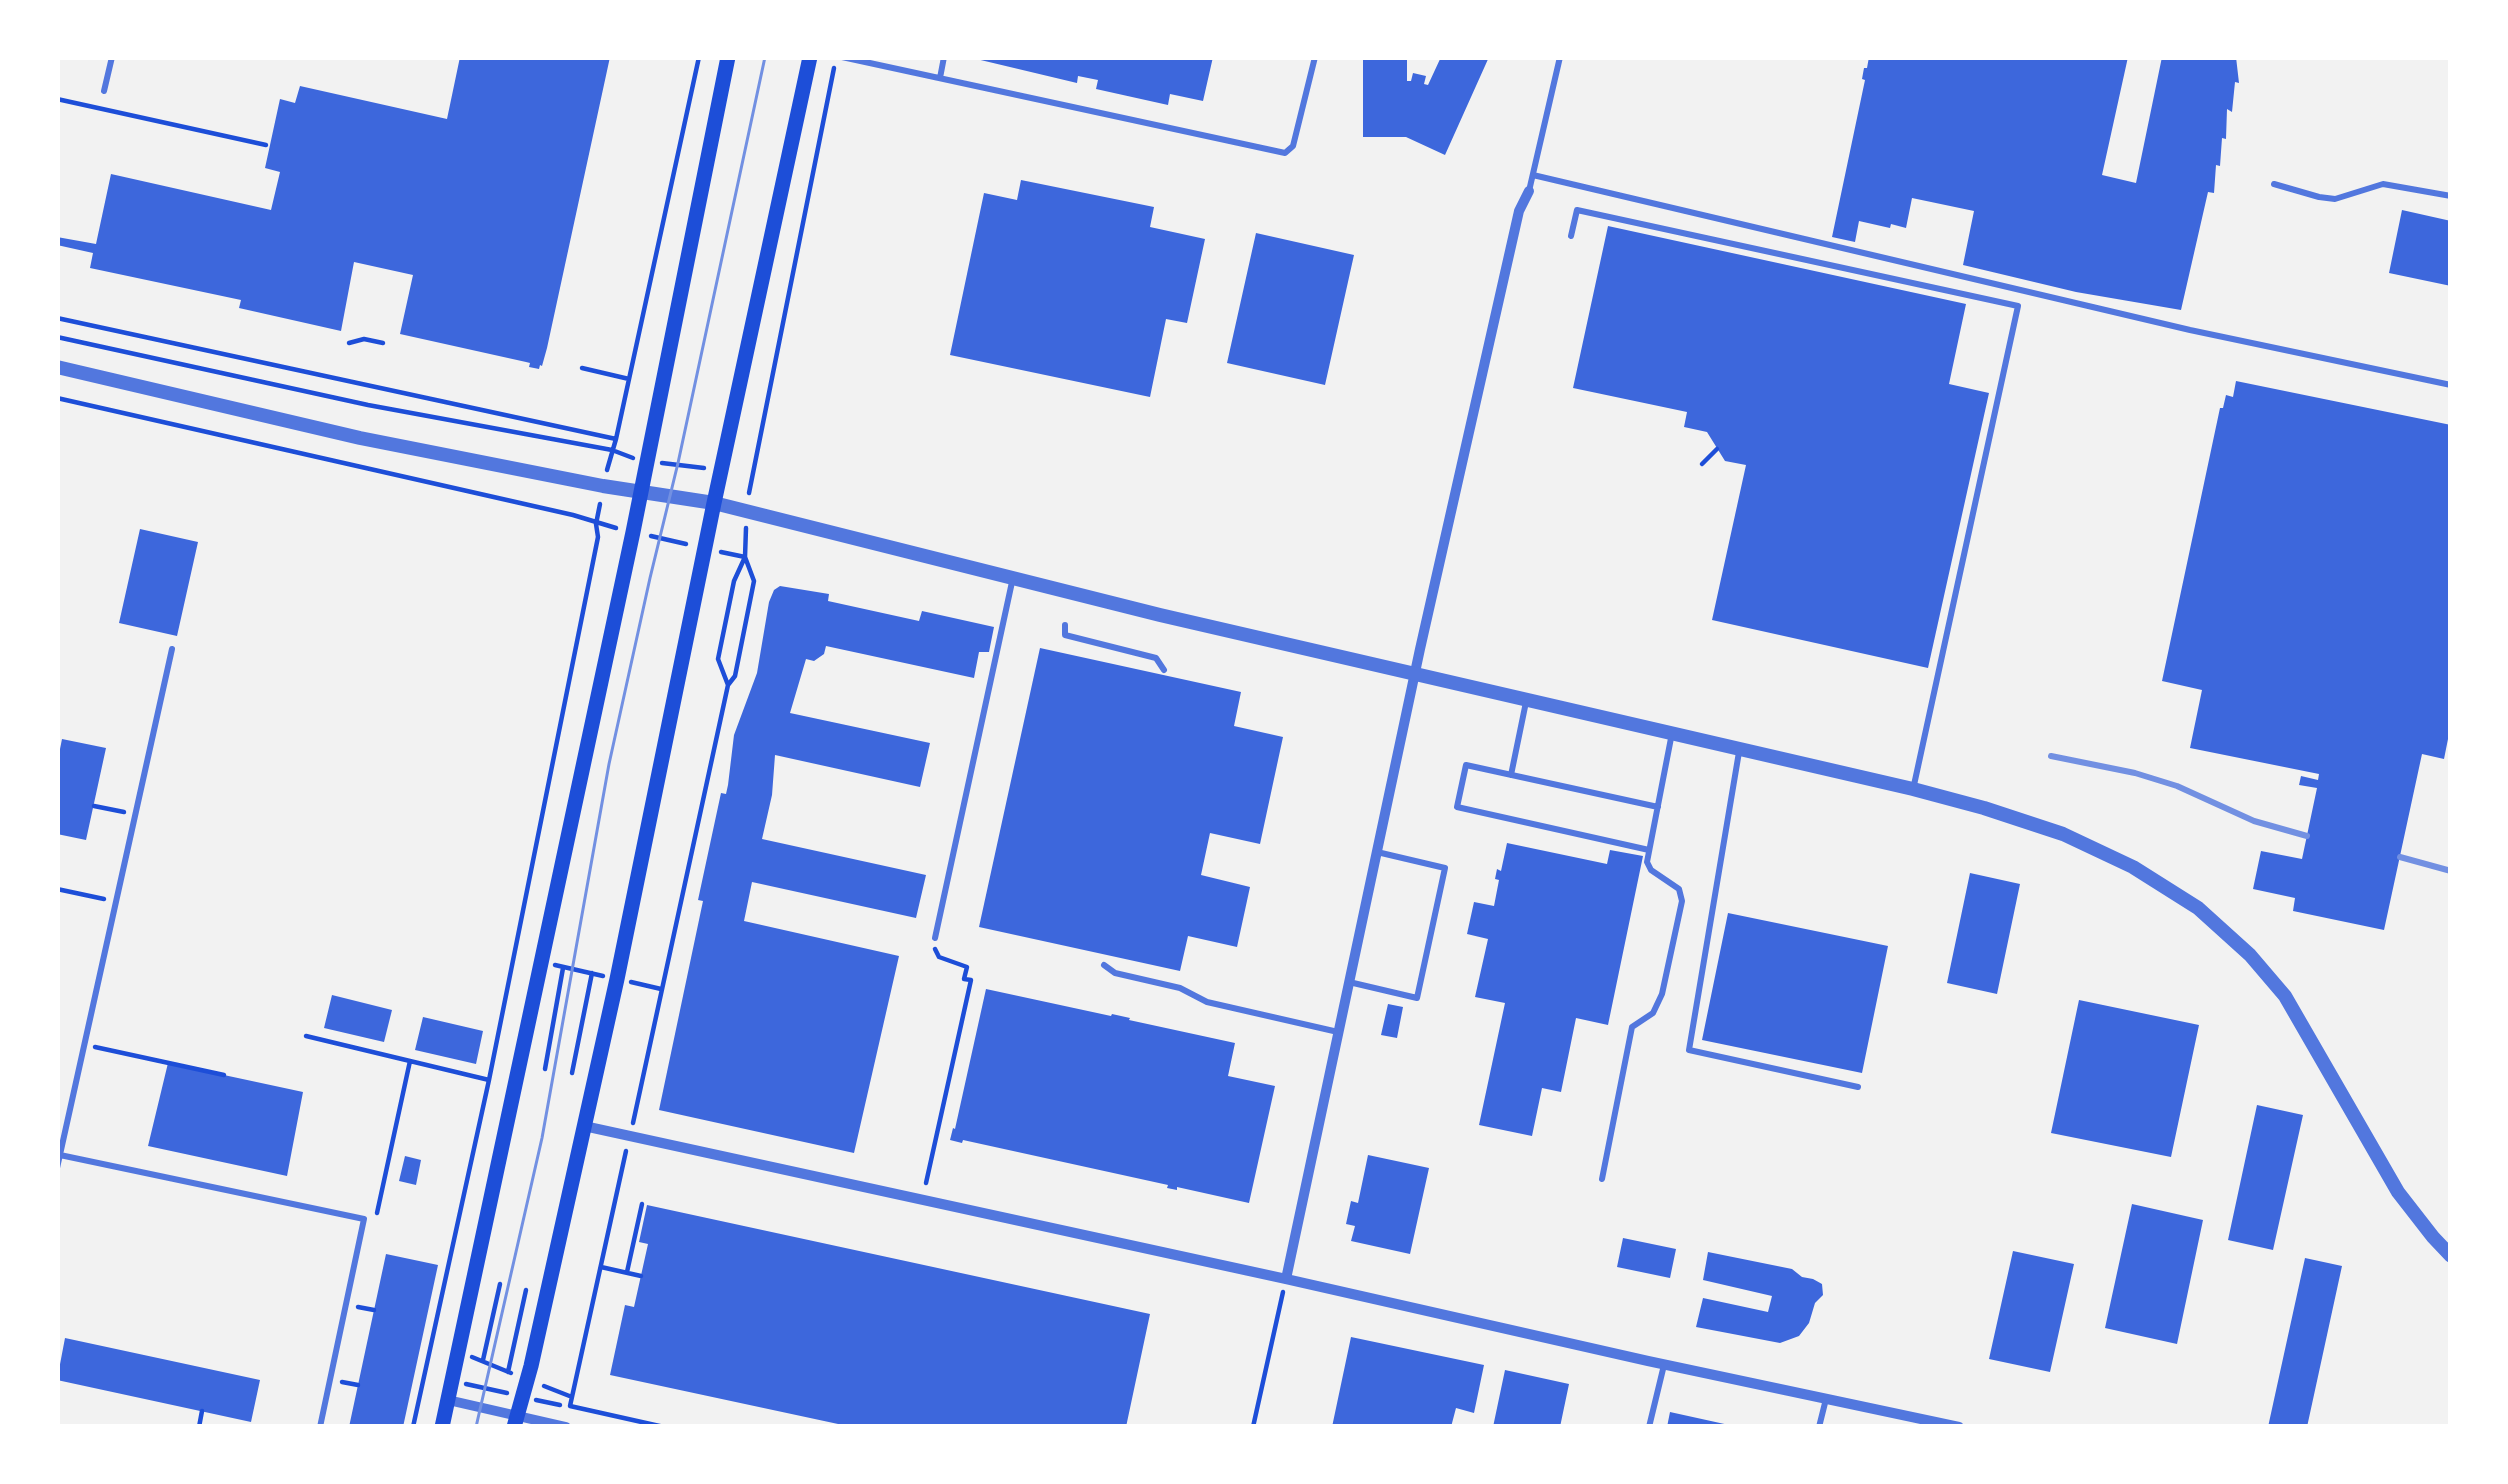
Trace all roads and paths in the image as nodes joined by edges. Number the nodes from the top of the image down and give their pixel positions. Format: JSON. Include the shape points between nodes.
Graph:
{"nodes":[{"id":1,"x":112,"y":57,"type":"edge"},
{"id":2,"x":699,"y":57,"type":"edge"},
{"id":3,"x":728,"y":57,"type":"edge"},
{"id":4,"x":810,"y":57,"type":"edge"},
{"id":5,"x":839,"y":57,"type":"edge"},
{"id":6,"x":944,"y":57,"type":"edge"},
{"id":7,"x":1315,"y":57,"type":"edge"},
{"id":8,"x":1560,"y":57,"type":"edge"},
{"id":9,"x":889,"y":62,"type":"edge"},
{"id":10,"x":940,"y":78,"type":"junction"},
{"id":11,"x":104,"y":91,"type":"dead end"},
{"id":12,"x":57,"y":99,"type":"edge"},
{"id":13,"x":266,"y":145,"type":"dead end"},
{"id":14,"x":1533,"y":175,"type":"junction"},
{"id":15,"x":2274,"y":184,"type":"dead end"},
{"id":16,"x":1529,"y":191,"type":"joint"},
{"id":17,"x":2451,"y":196,"type":"edge"},
{"id":18,"x":1571,"y":236,"type":"dead end"},
{"id":19,"x":57,"y":318,"type":"edge"},
{"id":20,"x":57,"y":337,"type":"edge"},
{"id":21,"x":349,"y":343,"type":"dead end"},
{"id":22,"x":382,"y":343,"type":"dead end"},
{"id":23,"x":57,"y":367,"type":"edge"},
{"id":24,"x":582,"y":368,"type":"dead end"},
{"id":25,"x":629,"y":379,"type":"junction"},
{"id":26,"x":2451,"y":385,"type":"edge"},
{"id":27,"x":57,"y":398,"type":"edge"},
{"id":28,"x":616,"y":440,"type":"junction"},
{"id":29,"x":1718,"y":449,"type":"dead end"},
{"id":30,"x":613,"y":450,"type":"junction"},
{"id":31,"x":645,"y":462,"type":"junction"},
{"id":32,"x":1702,"y":464,"type":"dead end"},
{"id":33,"x":721,"y":471,"type":"junction"},
{"id":34,"x":603,"y":486,"type":"junction"},
{"id":35,"x":639,"y":493,"type":"junction"},
{"id":36,"x":714,"y":503,"type":"junction"},
{"id":37,"x":596,"y":524,"type":"junction"},
{"id":38,"x":633,"y":532,"type":"junction"},
{"id":39,"x":705,"y":548,"type":"junction"},
{"id":40,"x":745,"y":557,"type":"junction"},
{"id":41,"x":1012,"y":578,"type":"junction"},
{"id":42,"x":1065,"y":625,"type":"dead end"},
{"id":43,"x":172,"y":649,"type":"dead end"},
{"id":44,"x":1164,"y":670,"type":"dead end"},
{"id":45,"x":1414,"y":674,"type":"junction"},
{"id":46,"x":728,"y":685,"type":"junction"},
{"id":47,"x":1526,"y":700,"type":"junction"},
{"id":48,"x":1672,"y":733,"type":"junction"},
{"id":49,"x":1740,"y":749,"type":"junction"},
{"id":50,"x":1511,"y":775,"type":"junction"},
{"id":51,"x":1913,"y":789,"type":"junction"},
{"id":52,"x":94,"y":806,"type":"dead end"},
{"id":53,"x":1658,"y":807,"type":"junction"},
{"id":54,"x":135,"y":815,"type":"junction"},
{"id":55,"x":1649,"y":850,"type":"junction"},
{"id":56,"x":1377,"y":852,"type":"junction"},
{"id":57,"x":57,"y":889,"type":"edge"},
{"id":58,"x":116,"y":901,"type":"junction"},
{"id":59,"x":935,"y":938,"type":"joint"},
{"id":60,"x":514,"y":956,"type":"junction"},
{"id":61,"x":543,"y":962,"type":"junction"},
{"id":62,"x":1104,"y":965,"type":"dead end"},
{"id":63,"x":563,"y":967,"type":"junction"},
{"id":64,"x":592,"y":973,"type":"junction"},
{"id":65,"x":616,"y":979,"type":"junction"},
{"id":66,"x":1349,"y":982,"type":"junction"},
{"id":67,"x":661,"y":989,"type":"junction"},
{"id":68,"x":1338,"y":1032,"type":"junction"},
{"id":69,"x":306,"y":1036,"type":"dead end"},
{"id":70,"x":84,"y":1045,"type":"junction"},
{"id":71,"x":410,"y":1061,"type":"junction"},
{"id":72,"x":545,"y":1069,"type":"dead end"},
{"id":73,"x":572,"y":1072,"type":"dead end"},
{"id":74,"x":224,"y":1075,"type":"dead end"},
{"id":75,"x":406,"y":1078,"type":"dead end"},
{"id":76,"x":489,"y":1080,"type":"junction"},
{"id":77,"x":1858,"y":1087,"type":"dead end"},
{"id":78,"x":584,"y":1126,"type":"junction"},
{"id":79,"x":630,"y":1136,"type":"junction"},
{"id":80,"x":60,"y":1141,"type":"edge"},
{"id":81,"x":60,"y":1155,"type":"edge"},
{"id":82,"x":57,"y":1168,"type":"edge"},
{"id":83,"x":1602,"y":1179,"type":"dead end"},
{"id":84,"x":923,"y":1200,"type":"junction"},
{"id":85,"x":642,"y":1204,"type":"dead end"},
{"id":86,"x":2451,"y":1256,"type":"edge"},
{"id":87,"x":602,"y":1267,"type":"junction"},
{"id":88,"x":627,"y":1273,"type":"junction"},
{"id":89,"x":641,"y":1276,"type":"dead end"},
{"id":90,"x":1286,"y":1279,"type":"junction"},
{"id":91,"x":500,"y":1284,"type":"dead end"},
{"id":92,"x":526,"y":1290,"type":"dead end"},
{"id":93,"x":1664,"y":1365,"type":"junction"},
{"id":94,"x":425,"y":1375,"type":"junction"},
{"id":95,"x":452,"y":1381,"type":"junction"},
{"id":96,"x":574,"y":1383,"type":"junction"},
{"id":97,"x":523,"y":1396,"type":"junction"},
{"id":98,"x":1826,"y":1399,"type":"junction"},
{"id":99,"x":448,"y":1400,"type":"junction"},
{"id":100,"x":202,"y":1412,"type":"dead end"},
{"id":101,"x":516,"y":1422,"type":"edge"},
{"id":102,"x":1254,"y":1426,"type":"edge"},
{"id":103,"x":199,"y":1427,"type":"edge"},
{"id":104,"x":320,"y":1427,"type":"edge"},
{"id":105,"x":413,"y":1427,"type":"edge"},
{"id":106,"x":442,"y":1427,"type":"edge"},
{"id":107,"x":566,"y":1427,"type":"edge"},
{"id":108,"x":664,"y":1427,"type":"edge"},
{"id":109,"x":1264,"y":1427,"type":"edge"},
{"id":110,"x":1649,"y":1427,"type":"edge"},
{"id":111,"x":1819,"y":1427,"type":"edge"},
{"id":112,"x":1959,"y":1427,"type":"edge"}],
"edges":[{"from":1,"to":11,"type":"lane"},
{"from":2,"to":25,"type":"path"},
{"from":3,"to":31,"type":"main road"},
{"from":4,"to":33,"type":"main road"},
{"from":5,"to":9,"type":"lane"},
{"from":5,"to":33,"type":"path","via":[[751,478]]},
{"from":6,"to":10,"type":"lane"},
{"from":7,"to":10,"type":"lane","via":[[1286,153]]},
{"from":8,"to":14,"type":"lane"},
{"from":9,"to":10,"type":"lane"},
{"from":12,"to":13,"type":"path"},
{"from":14,"to":16,"type":"lane"},
{"from":14,"to":26,"type":"lane"},
{"from":15,"to":17,"type":"lane","via":[[2335,199],[2383,184]]},
{"from":16,"to":45,"type":"street"},
{"from":18,"to":51,"type":"lane","via":[[1577,210],[2018,306]]},
{"from":19,"to":28,"type":"path"},
{"from":20,"to":30,"type":"path"},
{"from":21,"to":22,"type":"path"},
{"from":23,"to":34,"type":"street"},
{"from":24,"to":25,"type":"path"},
{"from":25,"to":28,"type":"path"},
{"from":27,"to":37,"type":"path"},
{"from":28,"to":30,"type":"path"},
{"from":29,"to":32,"type":"path"},
{"from":30,"to":31,"type":"path"},
{"from":30,"to":34,"type":"path"},
{"from":31,"to":33,"type":"path"},
{"from":31,"to":35,"type":"main road"},
{"from":33,"to":36,"type":"main road"},
{"from":34,"to":35,"type":"street"},
{"from":35,"to":36,"type":"street"},
{"from":35,"to":38,"type":"main road"},
{"from":36,"to":39,"type":"main road"},
{"from":36,"to":41,"type":"street"},
{"from":37,"to":38,"type":"path"},
{"from":37,"to":60,"type":"path"},
{"from":38,"to":39,"type":"path"},
{"from":38,"to":61,"type":"main road"},
{"from":39,"to":40,"type":"path"},
{"from":39,"to":65,"type":"main road"},
{"from":40,"to":46,"type":"path","via":[[718,658]]},
{"from":40,"to":46,"type":"path","via":[[754,580]]},
{"from":41,"to":45,"type":"street"},
{"from":41,"to":59,"type":"lane"},
{"from":42,"to":44,"type":"lane","via":[[1066,635],[1156,658]]},
{"from":43,"to":54,"type":"lane"},
{"from":45,"to":47,"type":"street"},
{"from":45,"to":56,"type":"street"},
{"from":46,"to":67,"type":"path"},
{"from":47,"to":48,"type":"street"},
{"from":47,"to":50,"type":"lane"},
{"from":48,"to":49,"type":"street"},
{"from":48,"to":53,"type":"lane"},
{"from":49,"to":51,"type":"street"},
{"from":49,"to":77,"type":"lane","via":[[1689,1050]]},
{"from":50,"to":53,"type":"lane"},
{"from":50,"to":55,"type":"lane","via":[[1466,765],[1457,807]]},
{"from":51,"to":86,"type":"street","via":[[2063,834],[2198,908],[2285,996],[2398,1192]]},
{"from":52,"to":54,"type":"path"},
{"from":53,"to":55,"type":"lane"},
{"from":54,"to":58,"type":"lane"},
{"from":55,"to":83,"type":"lane","via":[[1652,870],[1679,889],[1682,901],[1662,994],[1632,1027]]},
{"from":56,"to":66,"type":"street"},
{"from":56,"to":66,"type":"lane","via":[[1445,868],[1417,998]]},
{"from":57,"to":58,"type":"path"},
{"from":58,"to":70,"type":"lane"},
{"from":59,"to":84,"type":"path","via":[[939,957],[967,968],[964,979],[971,980]]},
{"from":60,"to":61,"type":"path"},
{"from":60,"to":76,"type":"path"},
{"from":61,"to":63,"type":"path"},
{"from":61,"to":95,"type":"main road"},
{"from":62,"to":68,"type":"lane","via":[[1207,1002]]},
{"from":63,"to":64,"type":"path"},
{"from":63,"to":72,"type":"path"},
{"from":64,"to":65,"type":"path"},
{"from":64,"to":73,"type":"path"},
{"from":65,"to":67,"type":"path"},
{"from":65,"to":78,"type":"main road"},
{"from":66,"to":68,"type":"street"},
{"from":67,"to":79,"type":"path"},
{"from":68,"to":90,"type":"street"},
{"from":69,"to":71,"type":"path"},
{"from":70,"to":74,"type":"path"},
{"from":70,"to":80,"type":"lane"},
{"from":71,"to":75,"type":"path"},
{"from":71,"to":76,"type":"path"},
{"from":76,"to":94,"type":"path"},
{"from":78,"to":79,"type":"street"},
{"from":78,"to":97,"type":"main road"},
{"from":79,"to":84,"type":"street"},
{"from":79,"to":87,"type":"path"},
{"from":80,"to":81,"type":"lane"},
{"from":81,"to":82,"type":"lane"},
{"from":81,"to":104,"type":"lane","via":[[364,1219]]},
{"from":84,"to":90,"type":"street"},
{"from":85,"to":88,"type":"path"},
{"from":87,"to":88,"type":"path"},
{"from":87,"to":96,"type":"path"},
{"from":88,"to":89,"type":"path"},
{"from":90,"to":93,"type":"street"},
{"from":90,"to":102,"type":"path"},
{"from":91,"to":92,"type":"path","via":[[482,1362],[508,1372]]},
{"from":93,"to":98,"type":"street"},
{"from":93,"to":110,"type":"lane"},
{"from":94,"to":95,"type":"path"},
{"from":94,"to":105,"type":"path"},
{"from":95,"to":97,"type":"path"},
{"from":95,"to":99,"type":"main road"},
{"from":96,"to":97,"type":"path","via":[[560,1405]]},
{"from":96,"to":108,"type":"path","via":[[570,1406]]},
{"from":97,"to":101,"type":"main road"},
{"from":98,"to":111,"type":"lane"},
{"from":98,"to":112,"type":"street"},
{"from":99,"to":101,"type":"street"},
{"from":99,"to":106,"type":"main road"},
{"from":100,"to":103,"type":"path"},
{"from":101,"to":107,"type":"street"},
{"from":102,"to":109,"type":"path"}]}
